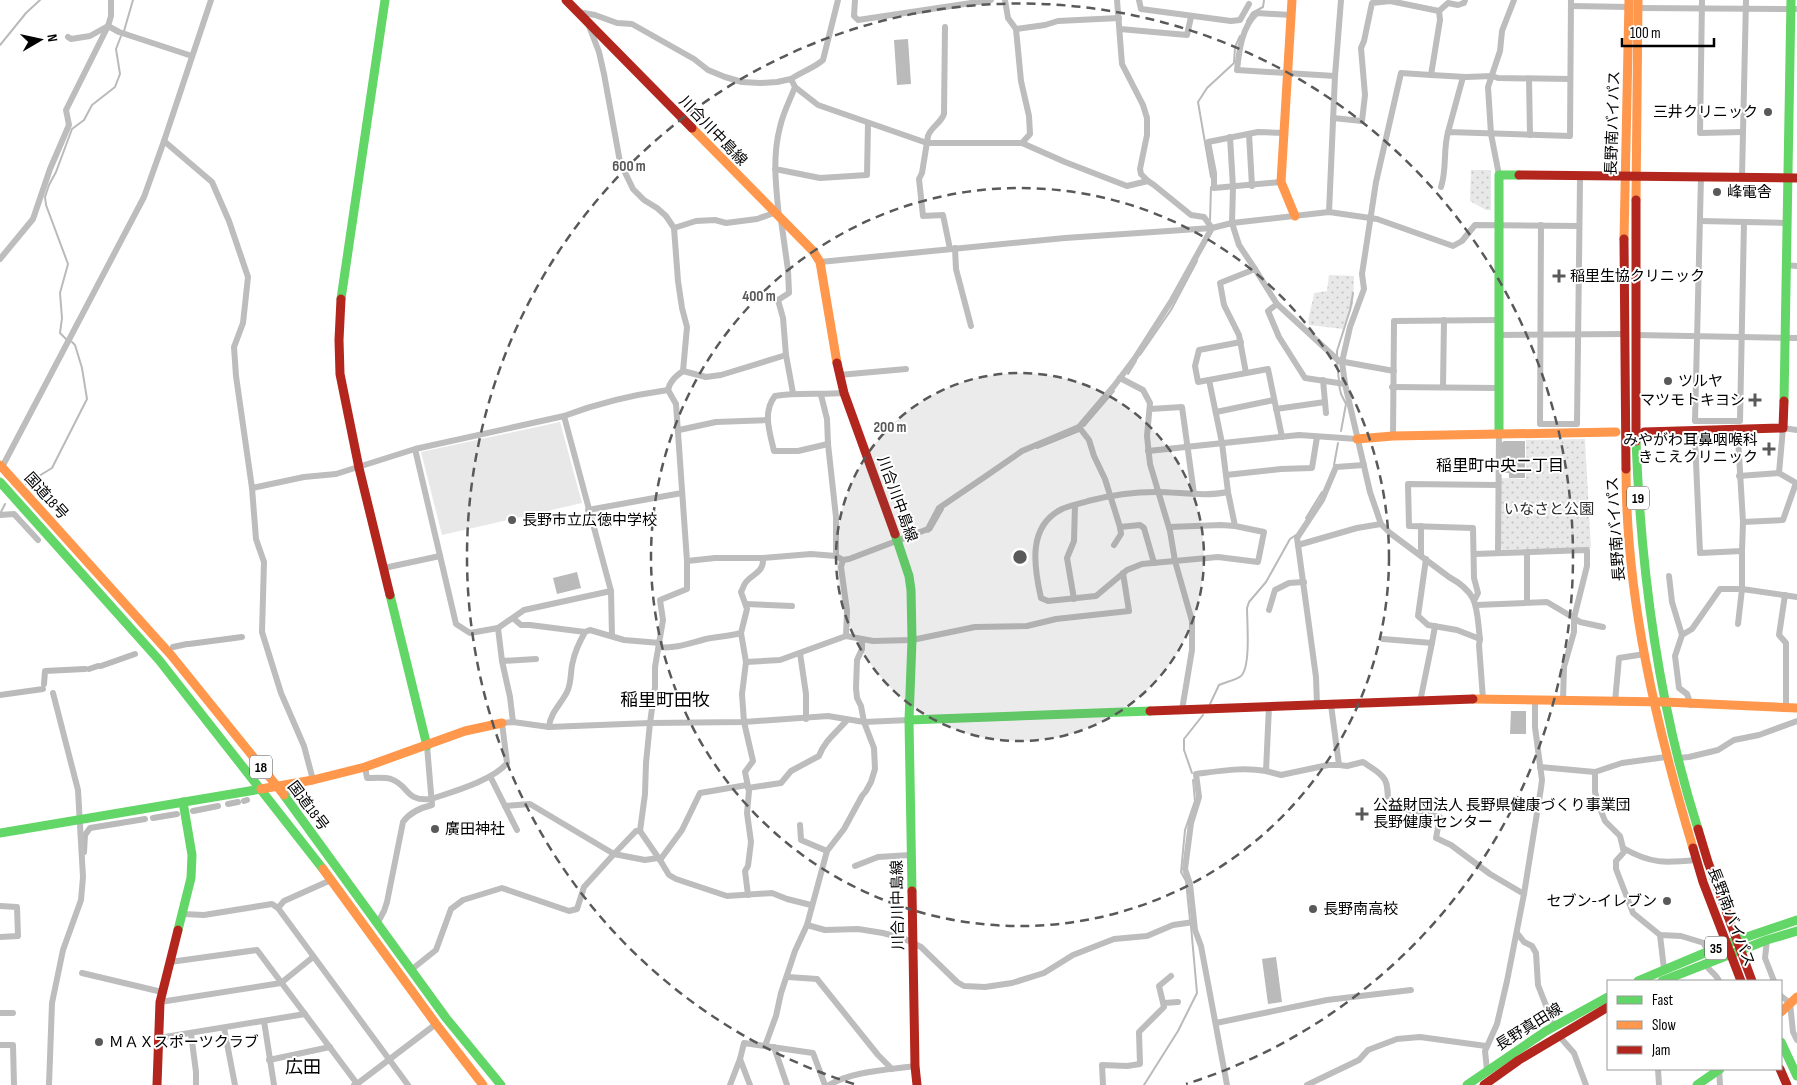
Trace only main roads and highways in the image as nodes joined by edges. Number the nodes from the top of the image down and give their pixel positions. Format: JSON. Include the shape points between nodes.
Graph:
{"nodes":[{"id":1,"x":386,"y":0,"type":"edge"},
{"id":2,"x":566,"y":0,"type":"edge"},
{"id":3,"x":1292,"y":0,"type":"edge"},
{"id":4,"x":1634,"y":4,"type":"edge"},
{"id":5,"x":1793,"y":6,"type":"edge"},
{"id":6,"x":1625,"y":176,"type":"junction"},
{"id":7,"x":1636,"y":177,"type":"junction"},
{"id":8,"x":1792,"y":178,"type":"edge"},
{"id":9,"x":1295,"y":216,"type":"road end"},
{"id":10,"x":1631,"y":335,"type":"junction"},
{"id":11,"x":1616,"y":432,"type":"dead end"},
{"id":12,"x":1644,"y":432,"type":"dead end"},
{"id":13,"x":1499,"y":434,"type":"junction"},
{"id":14,"x":1357,"y":439,"type":"road end"},
{"id":15,"x":1,"y":467,"type":"edge"},
{"id":16,"x":0,"y":482,"type":"edge"},
{"id":17,"x":1665,"y":702,"type":"junction"},
{"id":18,"x":1653,"y":703,"type":"junction"},
{"id":19,"x":1797,"y":708,"type":"edge"},
{"id":20,"x":909,"y":720,"type":"junction"},
{"id":21,"x":502,"y":723,"type":"road end"},
{"id":22,"x":427,"y":746,"type":"junction"},
{"id":23,"x":277,"y":787,"type":"junction"},
{"id":24,"x":259,"y":789,"type":"junction"},
{"id":25,"x":183,"y":802,"type":"junction"},
{"id":26,"x":0,"y":833,"type":"edge"},
{"id":27,"x":1797,"y":920,"type":"edge"},
{"id":28,"x":1797,"y":931,"type":"edge"},
{"id":29,"x":1736,"y":941,"type":"junction"},
{"id":30,"x":1726,"y":944,"type":"junction"},
{"id":31,"x":1740,"y":950,"type":"junction"},
{"id":32,"x":1730,"y":954,"type":"junction"},
{"id":33,"x":1640,"y":980,"type":"edge"},
{"id":34,"x":1664,"y":980,"type":"edge"},
{"id":35,"x":1741,"y":980,"type":"edge"},
{"id":36,"x":1752,"y":980,"type":"edge"},
{"id":37,"x":1607,"y":998,"type":"edge"},
{"id":38,"x":1793,"y":1000,"type":"edge"},
{"id":39,"x":1607,"y":1008,"type":"edge"},
{"id":40,"x":1782,"y":1011,"type":"edge"},
{"id":41,"x":1782,"y":1044,"type":"edge"},
{"id":42,"x":1487,"y":1070,"type":"junction"},
{"id":43,"x":1718,"y":1070,"type":"edge"},
{"id":44,"x":1780,"y":1070,"type":"edge"},
{"id":45,"x":1797,"y":1076,"type":"edge"},
{"id":46,"x":1488,"y":1084,"type":"edge"},
{"id":47,"x":156,"y":1085,"type":"edge"},
{"id":48,"x":483,"y":1085,"type":"edge"},
{"id":49,"x":501,"y":1085,"type":"edge"},
{"id":50,"x":917,"y":1085,"type":"edge"},
{"id":51,"x":1467,"y":1085,"type":"edge"},
{"id":52,"x":1697,"y":1085,"type":"edge"},
{"id":53,"x":1788,"y":1085,"type":"edge"}],
"edges":[{"from":1,"to":22,"type":"main road","via":[[341,296],[340,374]]},
{"from":2,"to":20,"type":"main road","name":"川合川中島線","via":[[820,262],[844,393],[910,576]]},
{"from":3,"to":9,"type":"main road","via":[[1282,182]]},
{"from":4,"to":6,"type":"main road","name":"長野南バイパス","number":"19"},
{"from":4,"to":7,"type":"main road","name":"長野南バイパス","number":"19"},
{"from":5,"to":8,"type":"main road"},
{"from":6,"to":7,"type":"main road"},
{"from":6,"to":10,"type":"main road","name":"長野南バイパス","number":"19","via":[[1624,264]]},
{"from":6,"to":13,"type":"main road","via":[[1499,175]]},
{"from":7,"to":8,"type":"main road"},
{"from":7,"to":10,"type":"main road","name":"長野南バイパス","number":"19"},
{"from":8,"to":12,"type":"main road","via":[[1785,265],[1783,428]]},
{"from":10,"to":17,"type":"main road","name":"長野南バイパス","number":"19","via":[[1638,493],[1646,582]]},
{"from":10,"to":18,"type":"main road","name":"長野南バイパス","number":"19","via":[[1626,483],[1628,535],[1632,579]]},
{"from":11,"to":13,"type":"main road"},
{"from":13,"to":14,"type":"main road"},
{"from":15,"to":23,"type":"main road","name":"国道18号","number":"18","via":[[171,655]]},
{"from":16,"to":24,"type":"main road","name":"国道18号","number":"18","via":[[159,660]]},
{"from":17,"to":18,"type":"main road"},
{"from":17,"to":19,"type":"main road"},
{"from":17,"to":29,"type":"main road","name":"長野南バイパス","number":"19","via":[[1697,830]]},
{"from":18,"to":20,"type":"main road","via":[[1483,699]]},
{"from":18,"to":30,"type":"main road","name":"長野南バイパス","number":"19","via":[[1696,860]]},
{"from":20,"to":50,"type":"main road","name":"川合川中島線"},
{"from":21,"to":22,"type":"main road","via":[[465,731]]},
{"from":22,"to":23,"type":"main road","via":[[366,767]]},
{"from":23,"to":24,"type":"main road"},
{"from":23,"to":49,"type":"main road","name":"国道18号","number":"18","via":[[446,1018]]},
{"from":24,"to":25,"type":"main road"},
{"from":24,"to":48,"type":"main road","name":"国道18号","number":"18"},
{"from":25,"to":26,"type":"main road"},
{"from":25,"to":47,"type":"main road","via":[[192,855],[191,878],[160,1002]]},
{"from":27,"to":29,"type":"main road","number":"35"},
{"from":28,"to":31,"type":"main road","number":"35"},
{"from":29,"to":30,"type":"main road","number":"35"},
{"from":29,"to":31,"type":"main road","name":"長野南バイパス","number":"19"},
{"from":30,"to":32,"type":"main road","name":"長野南バイパス","number":"19"},
{"from":30,"to":33,"type":"main road","number":"35"},
{"from":31,"to":32,"type":"main road","number":"35"},
{"from":31,"to":36,"type":"main road","name":"長野南バイパス","number":"19"},
{"from":32,"to":34,"type":"main road","number":"35"},
{"from":32,"to":35,"type":"main road","name":"長野南バイパス","number":"19"},
{"from":37,"to":42,"type":"main road","name":"長野真田線","via":[[1554,1026]]},
{"from":38,"to":40,"type":"main road"},
{"from":39,"to":46,"type":"main road","name":"長野真田線","via":[[1519,1060]]},
{"from":41,"to":45,"type":"main road"},
{"from":42,"to":46,"type":"main road"},
{"from":42,"to":51,"type":"main road","name":"長野真田線"},
{"from":43,"to":52,"type":"main road"},
{"from":44,"to":53,"type":"main road"}]}
